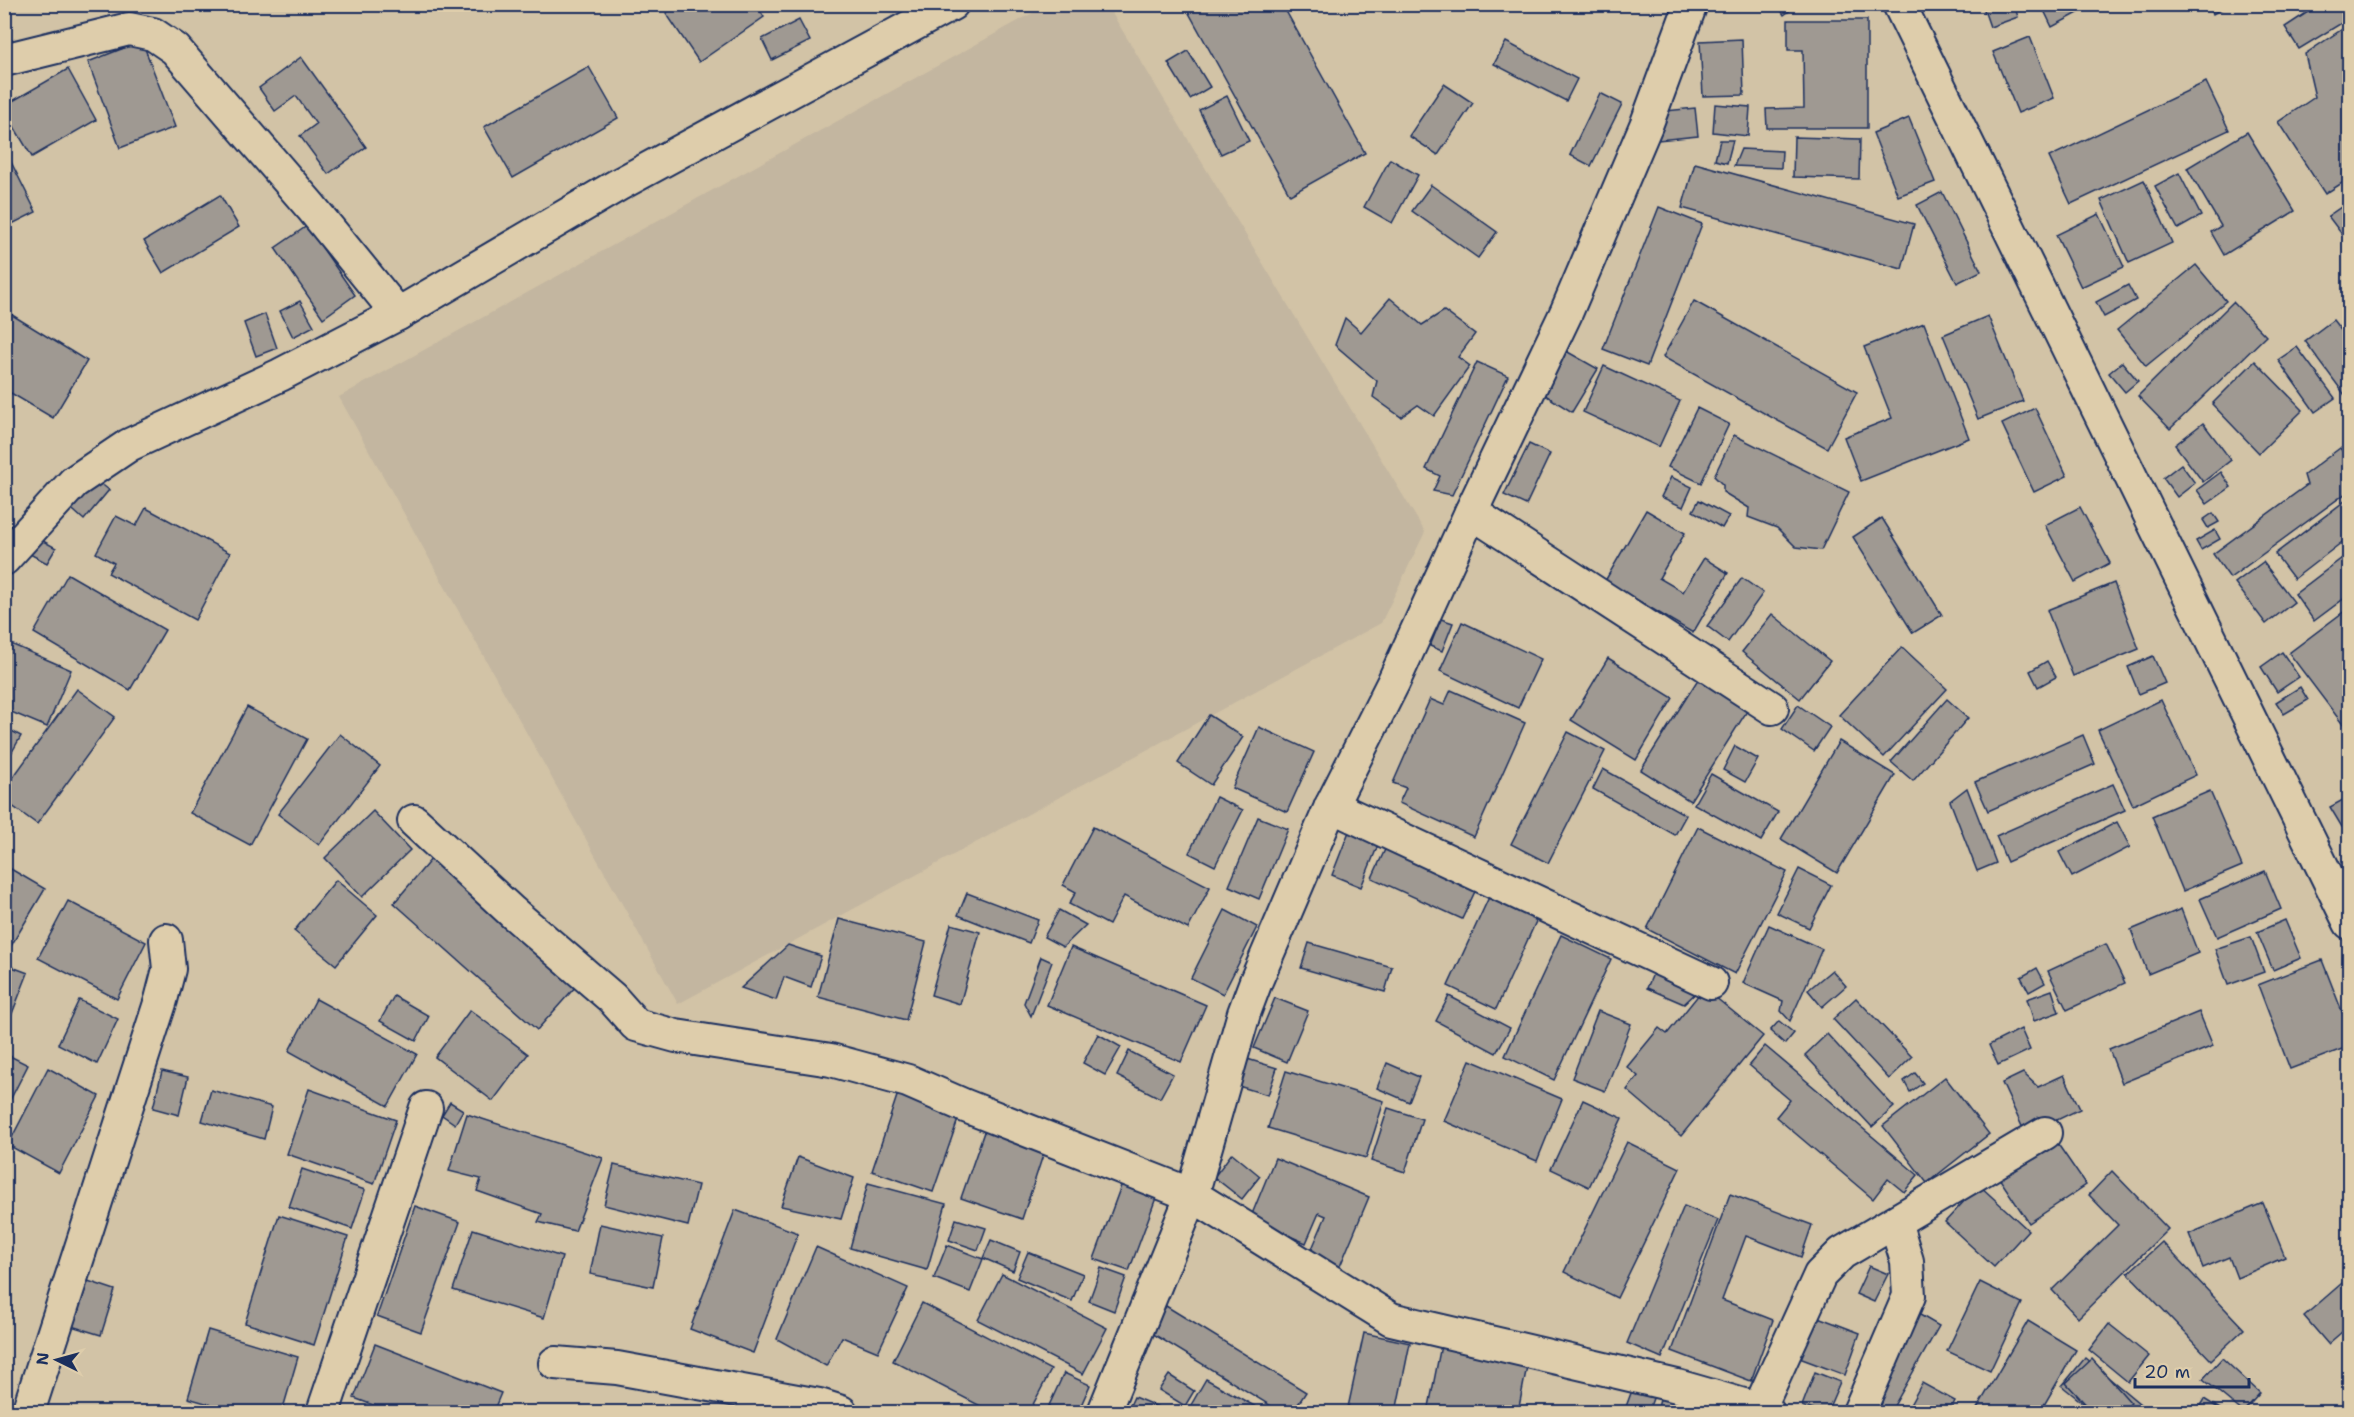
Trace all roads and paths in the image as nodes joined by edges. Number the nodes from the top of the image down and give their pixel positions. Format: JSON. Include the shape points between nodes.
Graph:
{"nodes":[{"id":1,"x":952,"y":4,"type":"edge"},
{"id":2,"x":1691,"y":4,"type":"edge"},
{"id":3,"x":1899,"y":4,"type":"edge"},
{"id":4,"x":4,"y":60,"type":"edge"},
{"id":5,"x":398,"y":314,"type":"junction"},
{"id":6,"x":1471,"y":512,"type":"junction"},
{"id":7,"x":4,"y":559,"type":"edge"},
{"id":8,"x":1772,"y":708,"type":"dead end"},
{"id":9,"x":1331,"y":806,"type":"junction"},
{"id":10,"x":414,"y":821,"type":"dead end"},
{"id":11,"x":2349,"y":923,"type":"edge"},
{"id":12,"x":166,"y":940,"type":"dead end"},
{"id":13,"x":1712,"y":983,"type":"dead end"},
{"id":14,"x":426,"y":1108,"type":"dead end"},
{"id":15,"x":2045,"y":1133,"type":"dead end"},
{"id":16,"x":1192,"y":1195,"type":"junction"},
{"id":17,"x":1895,"y":1222,"type":"junction"},
{"id":18,"x":555,"y":1362,"type":"dead end"},
{"id":19,"x":1764,"y":1411,"type":"edge"},
{"id":20,"x":28,"y":1413,"type":"edge"},
{"id":21,"x":323,"y":1413,"type":"edge"},
{"id":22,"x":841,"y":1413,"type":"edge"},
{"id":23,"x":1104,"y":1413,"type":"edge"},
{"id":24,"x":1858,"y":1413,"type":"edge"}],
"edges":[{"from":1,"to":5,"type":"street","via":[[618,185]]},
{"from":2,"to":6,"type":"street","via":[[1647,123],[1566,313]]},
{"from":3,"to":11,"type":"street"},
{"from":4,"to":5,"type":"street","via":[[129,29],[153,34],[175,49]]},
{"from":5,"to":7,"type":"street","via":[[280,375],[129,445],[74,482]]},
{"from":6,"to":8,"type":"street"},
{"from":6,"to":9,"type":"street","via":[[1393,683]]},
{"from":9,"to":13,"type":"street"},
{"from":9,"to":16,"type":"street","via":[[1244,1013]]},
{"from":10,"to":16,"type":"street","via":[[636,1025],[676,1036],[831,1060],[908,1082]]},
{"from":12,"to":20,"type":"street","via":[[169,969],[161,1000]]},
{"from":14,"to":21,"type":"street"},
{"from":15,"to":17,"type":"street"},
{"from":16,"to":19,"type":"street","via":[[1391,1319],[1677,1386]]},
{"from":16,"to":23,"type":"street"},
{"from":17,"to":19,"type":"street","via":[[1842,1253],[1820,1275]]},
{"from":17,"to":24,"type":"street","via":[[1907,1261],[1909,1296]]},
{"from":18,"to":22,"type":"street","via":[[617,1368],[819,1405]]}]}
